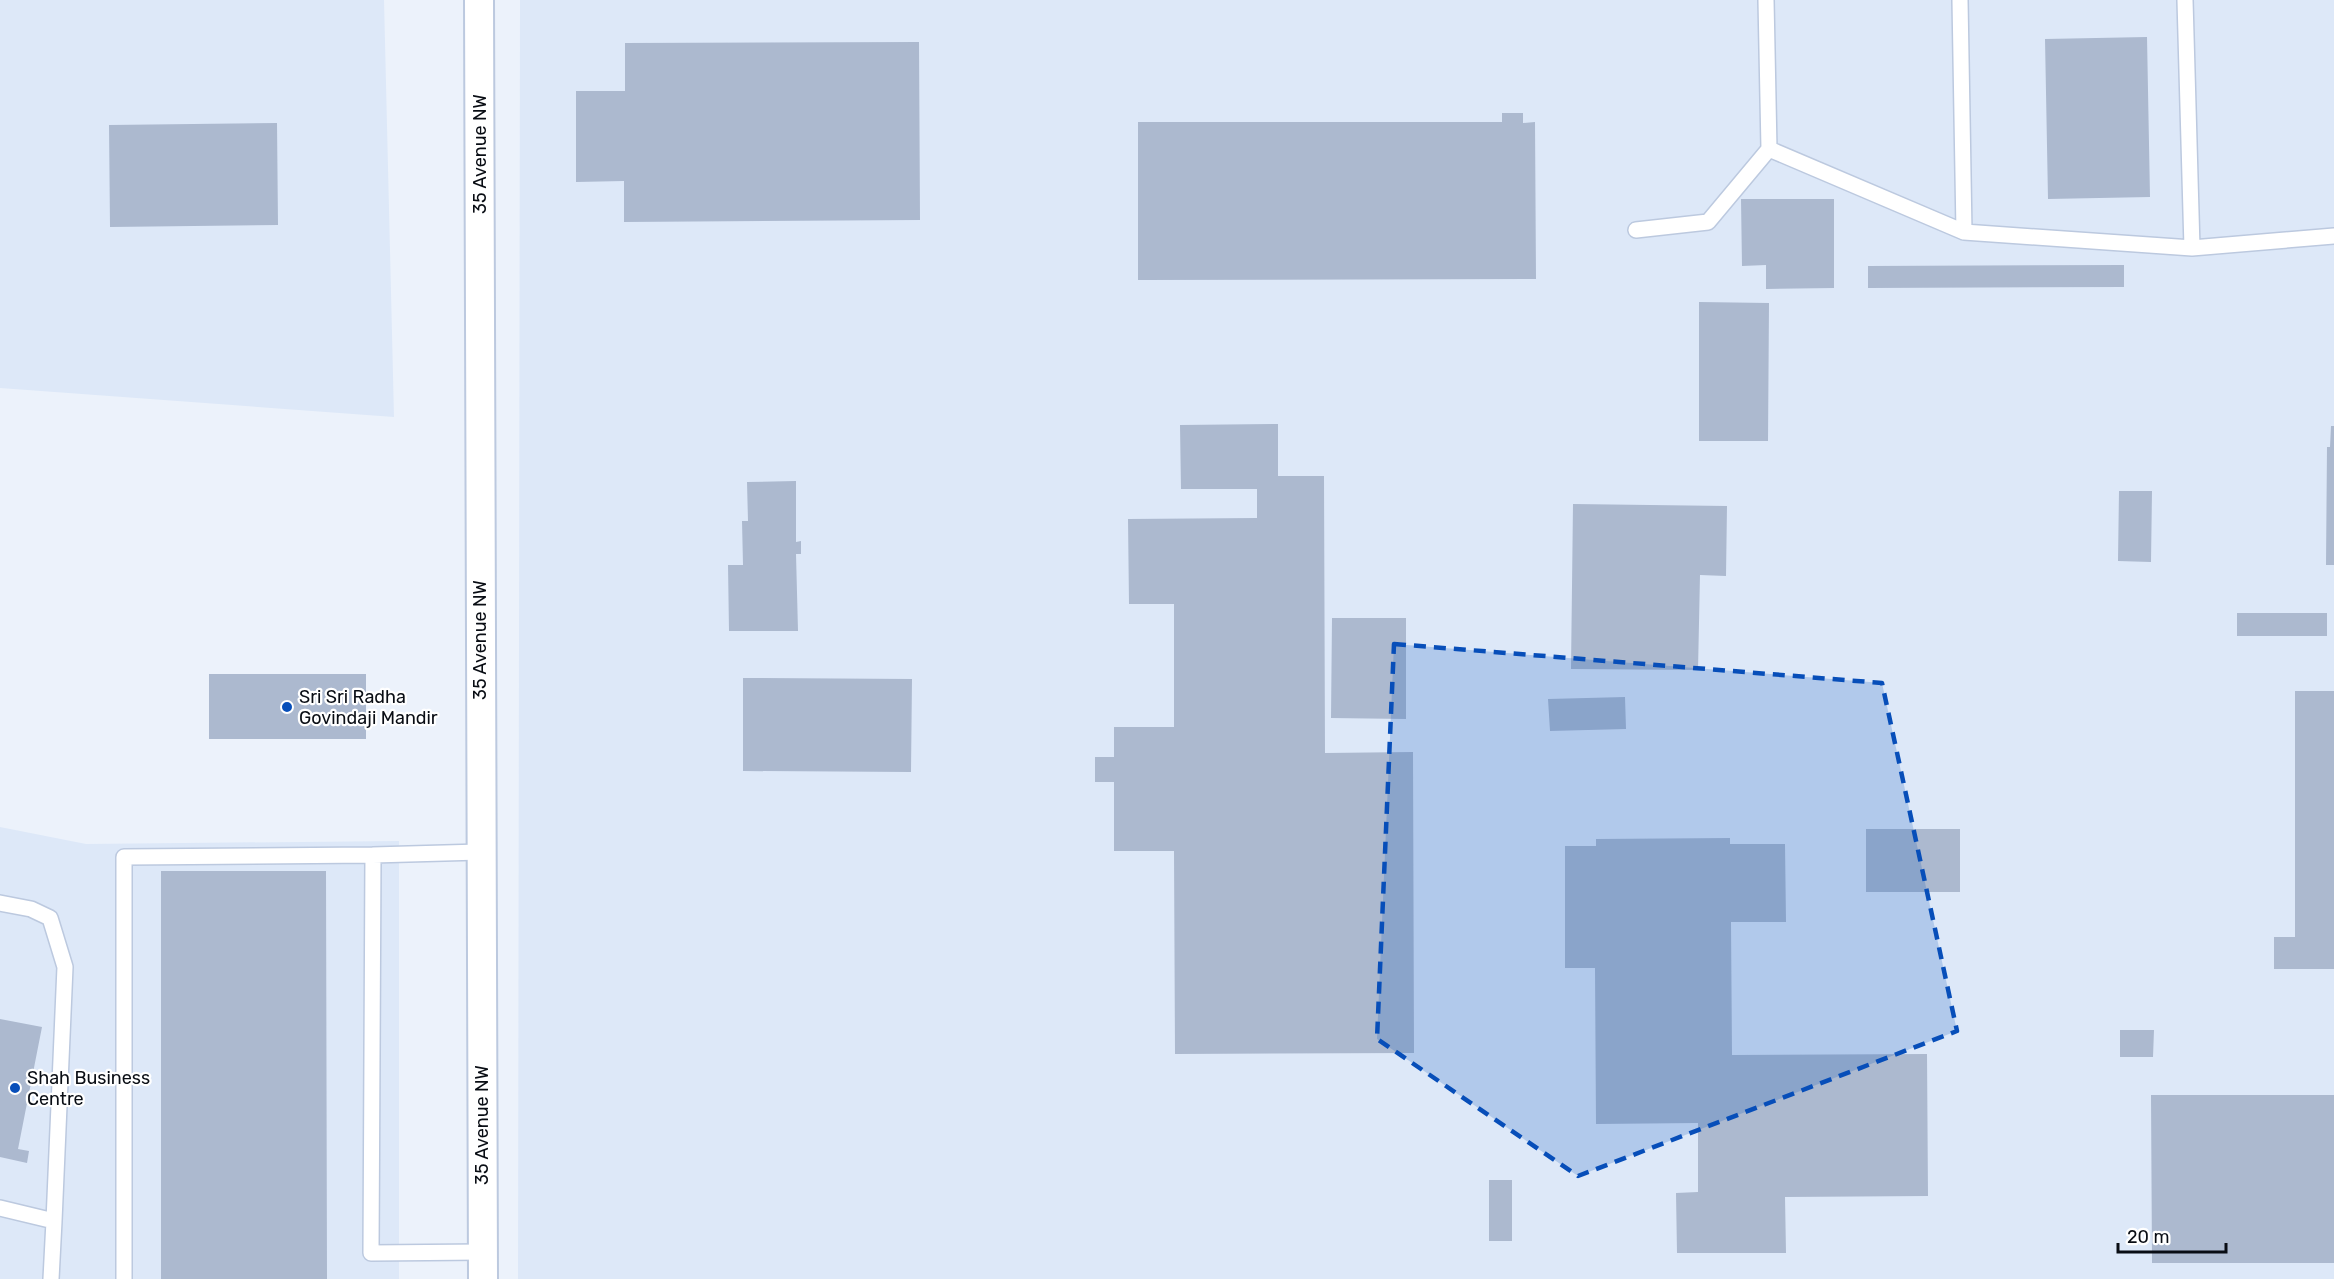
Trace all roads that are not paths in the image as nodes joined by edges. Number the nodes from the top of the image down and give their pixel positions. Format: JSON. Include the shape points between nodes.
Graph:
{"nodes":[{"id":1,"x":480,"y":0,"type":"edge"},
{"id":2,"x":1766,"y":0,"type":"edge"},
{"id":3,"x":1960,"y":0,"type":"edge"},
{"id":4,"x":2185,"y":0,"type":"edge"},
{"id":5,"x":1768,"y":149,"type":"junction"},
{"id":6,"x":1636,"y":230,"type":"dead end"},
{"id":7,"x":1964,"y":232,"type":"junction"},
{"id":8,"x":2334,"y":236,"type":"edge"},
{"id":9,"x":2192,"y":248,"type":"junction"},
{"id":10,"x":480,"y":852,"type":"junction"},
{"id":11,"x":373,"y":855,"type":"junction"},
{"id":12,"x":0,"y":903,"type":"edge"},
{"id":13,"x":0,"y":1208,"type":"edge"},
{"id":14,"x":54,"y":1221,"type":"junction"},
{"id":15,"x":483,"y":1265,"type":"edge"},
{"id":16,"x":51,"y":1279,"type":"edge"},
{"id":17,"x":124,"y":1279,"type":"edge"}],
"edges":[{"from":1,"to":10,"type":"street","name":"35 Avenue NW"},
{"from":2,"to":5,"type":"lane"},
{"from":3,"to":7,"type":"lane"},
{"from":4,"to":9,"type":"lane"},
{"from":5,"to":6,"type":"lane","via":[[1708,222]]},
{"from":5,"to":7,"type":"lane"},
{"from":7,"to":9,"type":"lane"},
{"from":8,"to":9,"type":"lane"},
{"from":10,"to":11,"type":"lane"},
{"from":10,"to":15,"type":"street","name":"35 Avenue NW"},
{"from":11,"to":15,"type":"lane","via":[[371,1253]]},
{"from":11,"to":17,"type":"lane","via":[[124,858]]},
{"from":12,"to":14,"type":"lane","via":[[31,909],[50,918],[65,967]]},
{"from":13,"to":14,"type":"lane"},
{"from":14,"to":16,"type":"lane"}]}
